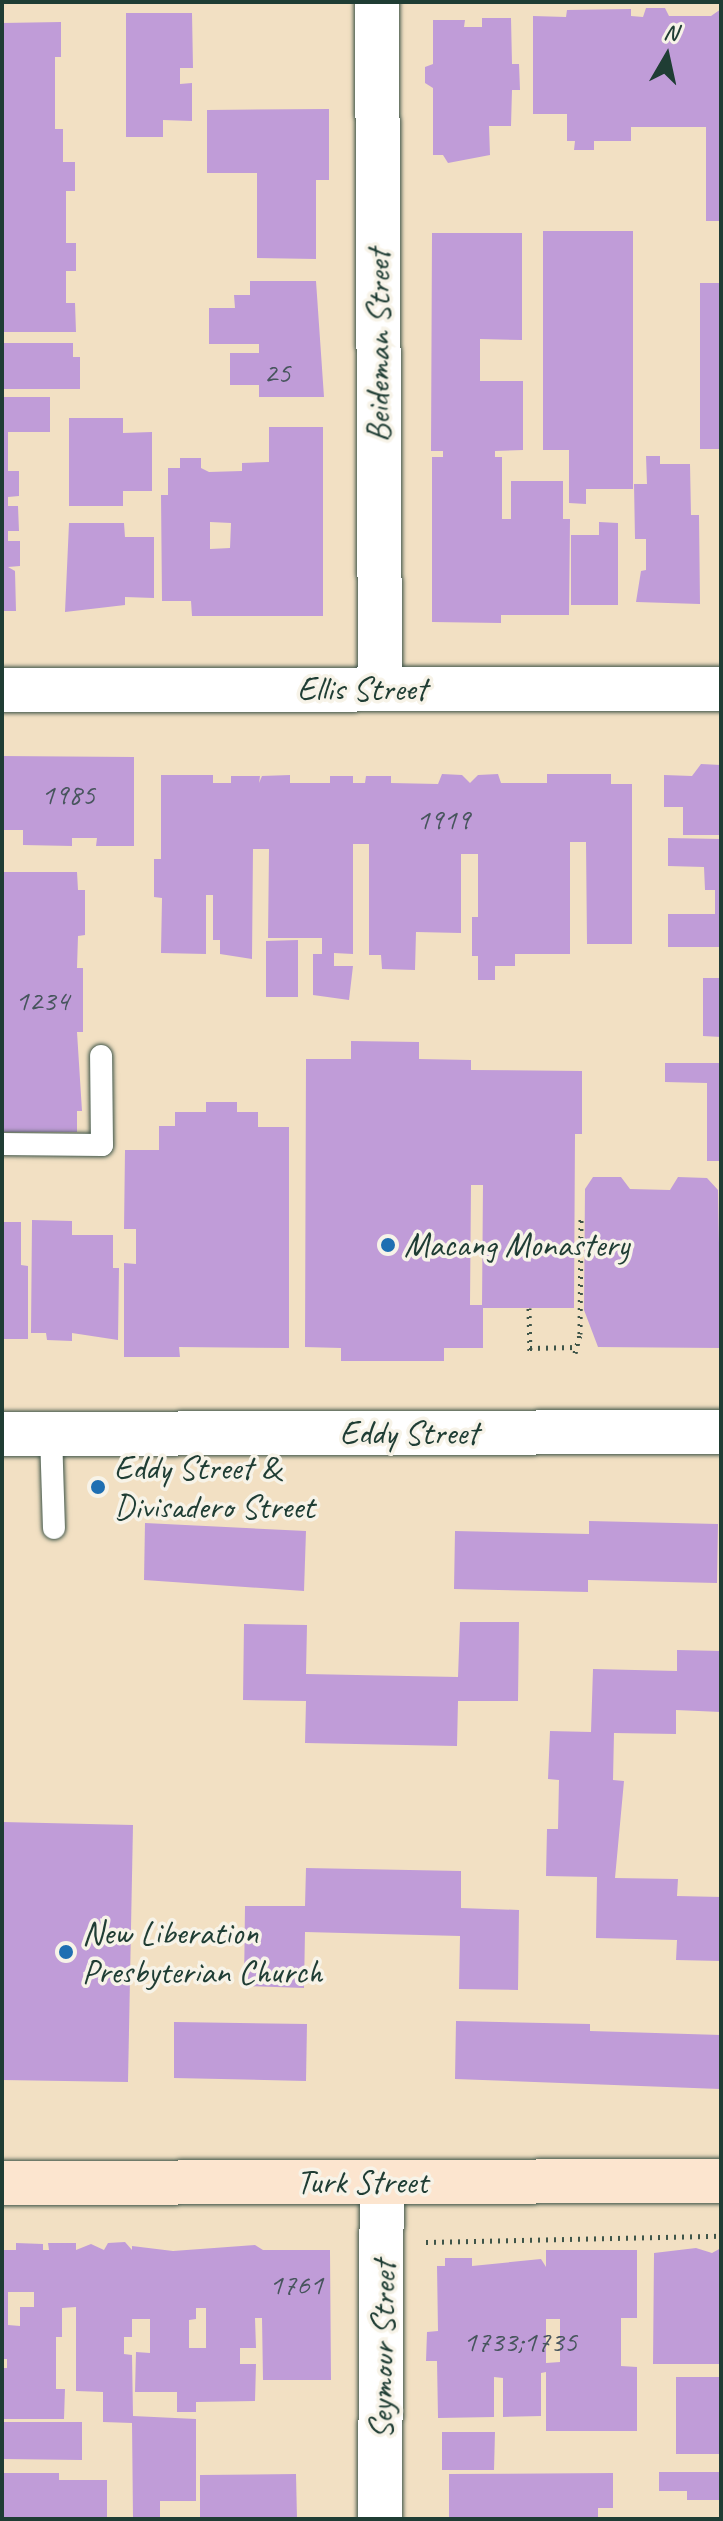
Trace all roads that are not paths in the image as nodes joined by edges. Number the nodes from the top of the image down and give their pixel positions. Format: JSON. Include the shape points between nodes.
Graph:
{"nodes":[{"id":1,"x":377,"y":2,"type":"edge"},
{"id":2,"x":380,"y":689,"type":"junction"},
{"id":3,"x":721,"y":689,"type":"edge"},
{"id":4,"x":2,"y":690,"type":"edge"},
{"id":5,"x":101,"y":1056,"type":"dead end"},
{"id":6,"x":2,"y":1144,"type":"edge"},
{"id":7,"x":721,"y":1432,"type":"edge"},
{"id":8,"x":2,"y":1434,"type":"edge"},
{"id":9,"x":51,"y":1434,"type":"junction"},
{"id":10,"x":54,"y":1528,"type":"dead end"},
{"id":11,"x":721,"y":2181,"type":"edge"},
{"id":12,"x":382,"y":2182,"type":"junction"},
{"id":13,"x":2,"y":2183,"type":"edge"},
{"id":14,"x":380,"y":2519,"type":"edge"}],
"edges":[{"from":1,"to":2,"type":"street","name":"Beideman Street"},
{"from":2,"to":3,"type":"street","name":"Ellis Street"},
{"from":2,"to":4,"type":"street","name":"Ellis Street"},
{"from":5,"to":6,"type":"lane","via":[[102,1145]]},
{"from":7,"to":9,"type":"street","name":"Eddy Street"},
{"from":8,"to":9,"type":"street","name":"Eddy Street"},
{"from":9,"to":10,"type":"lane"},
{"from":11,"to":12,"type":"main road","name":"Turk Street"},
{"from":12,"to":13,"type":"main road","name":"Turk Street"},
{"from":12,"to":14,"type":"street","name":"Seymour Street"}]}
